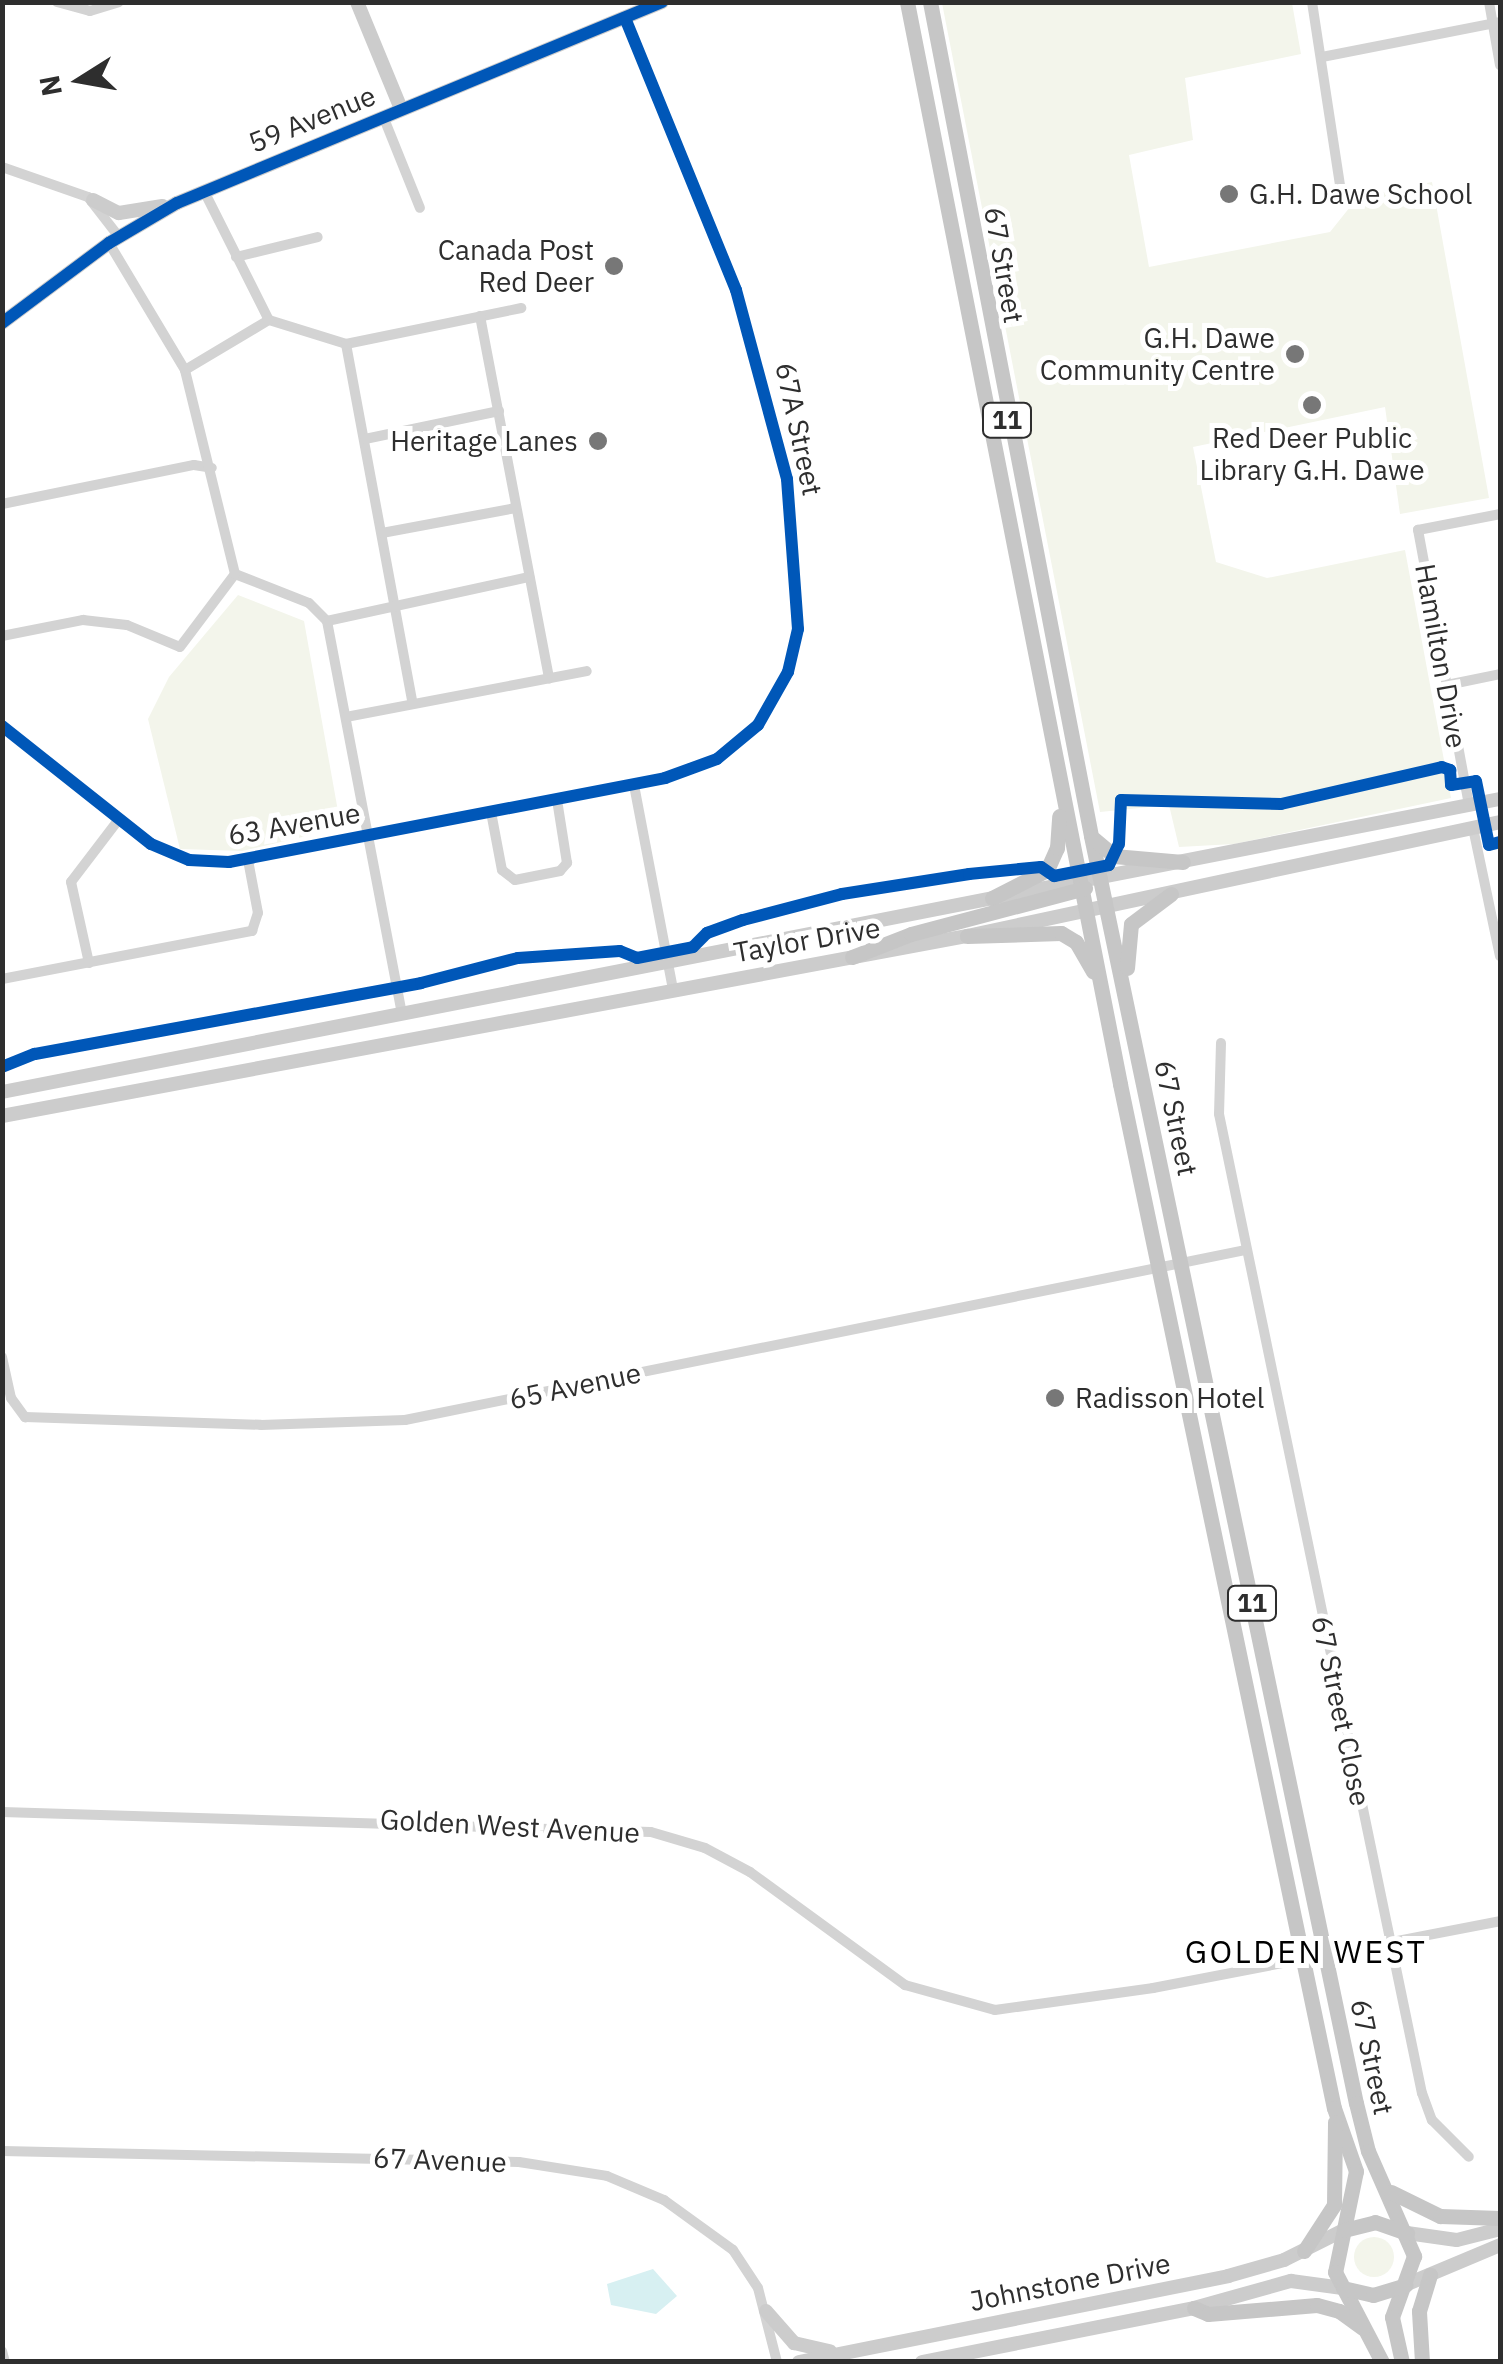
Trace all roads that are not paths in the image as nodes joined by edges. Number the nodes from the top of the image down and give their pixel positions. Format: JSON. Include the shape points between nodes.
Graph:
{"nodes":[{"id":1,"x":56,"y":2,"type":"edge"},
{"id":2,"x":119,"y":2,"type":"edge"},
{"id":3,"x":357,"y":2,"type":"edge"},
{"id":4,"x":662,"y":2,"type":"edge"},
{"id":5,"x":907,"y":2,"type":"edge"},
{"id":6,"x":930,"y":2,"type":"edge"},
{"id":7,"x":1312,"y":2,"type":"edge"},
{"id":8,"x":1489,"y":2,"type":"edge"},
{"id":9,"x":625,"y":18,"type":"junction"},
{"id":10,"x":1497,"y":23,"type":"edge"},
{"id":11,"x":1322,"y":57,"type":"junction"},
{"id":12,"x":1500,"y":65,"type":"edge"},
{"id":13,"x":402,"y":109,"type":"junction"},
{"id":14,"x":384,"y":116,"type":"junction"},
{"id":15,"x":2,"y":167,"type":"edge"},
{"id":16,"x":204,"y":191,"type":"junction"},
{"id":17,"x":93,"y":200,"type":"junction"},
{"id":18,"x":177,"y":203,"type":"junction"},
{"id":19,"x":1344,"y":204,"type":"dead end"},
{"id":20,"x":420,"y":208,"type":"dead end"},
{"id":21,"x":318,"y":237,"type":"dead end"},
{"id":22,"x":114,"y":240,"type":"junction"},
{"id":23,"x":236,"y":257,"type":"junction"},
{"id":24,"x":521,"y":308,"type":"dead end"},
{"id":25,"x":480,"y":316,"type":"junction"},
{"id":26,"x":269,"y":320,"type":"junction"},
{"id":27,"x":2,"y":322,"type":"edge"},
{"id":28,"x":346,"y":344,"type":"junction"},
{"id":29,"x":186,"y":370,"type":"junction"},
{"id":30,"x":499,"y":411,"type":"junction"},
{"id":31,"x":365,"y":439,"type":"junction"},
{"id":32,"x":212,"y":468,"type":"junction"},
{"id":33,"x":3,"y":501,"type":"edge"},
{"id":34,"x":516,"y":508,"type":"junction"},
{"id":35,"x":1500,"y":514,"type":"edge"},
{"id":36,"x":382,"y":533,"type":"junction"},
{"id":37,"x":235,"y":574,"type":"junction"},
{"id":38,"x":529,"y":577,"type":"junction"},
{"id":39,"x":393,"y":604,"type":"junction"},
{"id":40,"x":327,"y":621,"type":"junction"},
{"id":41,"x":2,"y":636,"type":"edge"},
{"id":42,"x":587,"y":671,"type":"dead end"},
{"id":43,"x":1500,"y":674,"type":"edge"},
{"id":44,"x":550,"y":678,"type":"junction"},
{"id":45,"x":1446,"y":684,"type":"junction"},
{"id":46,"x":413,"y":704,"type":"junction"},
{"id":47,"x":346,"y":717,"type":"junction"},
{"id":48,"x":2,"y":726,"type":"edge"},
{"id":49,"x":634,"y":785,"type":"junction"},
{"id":50,"x":1059,"y":787,"type":"junction"},
{"id":51,"x":1500,"y":799,"type":"edge"},
{"id":52,"x":557,"y":800,"type":"junction"},
{"id":53,"x":1469,"y":805,"type":"junction"},
{"id":54,"x":491,"y":812,"type":"junction"},
{"id":55,"x":119,"y":819,"type":"junction"},
{"id":56,"x":1500,"y":822,"type":"edge"},
{"id":57,"x":1473,"y":828,"type":"junction"},
{"id":58,"x":368,"y":836,"type":"junction"},
{"id":59,"x":1092,"y":836,"type":"junction"},
{"id":60,"x":248,"y":860,"type":"junction"},
{"id":61,"x":1182,"y":862,"type":"junction"},
{"id":62,"x":1100,"y":877,"type":"junction"},
{"id":63,"x":1080,"y":886,"type":"junction"},
{"id":64,"x":1171,"y":894,"type":"junction"},
{"id":65,"x":992,"y":898,"type":"junction"},
{"id":66,"x":1107,"y":907,"type":"junction"},
{"id":67,"x":1085,"y":912,"type":"junction"},
{"id":68,"x":967,"y":936,"type":"junction"},
{"id":69,"x":1500,"y":952,"type":"edge"},
{"id":70,"x":852,"y":957,"type":"junction"},
{"id":71,"x":667,"y":962,"type":"junction"},
{"id":72,"x":89,"y":964,"type":"junction"},
{"id":73,"x":2,"y":980,"type":"edge"},
{"id":74,"x":1101,"y":989,"type":"junction"},
{"id":75,"x":672,"y":990,"type":"junction"},
{"id":76,"x":1129,"y":1012,"type":"junction"},
{"id":77,"x":402,"y":1014,"type":"junction"},
{"id":78,"x":1221,"y":1043,"type":"dead end"},
{"id":79,"x":2,"y":1092,"type":"edge"},
{"id":80,"x":2,"y":1116,"type":"edge"},
{"id":81,"x":1246,"y":1250,"type":"junction"},
{"id":82,"x":1181,"y":1262,"type":"junction"},
{"id":83,"x":1158,"y":1267,"type":"junction"},
{"id":84,"x":2,"y":1357,"type":"edge"},
{"id":85,"x":2,"y":1812,"type":"edge"},
{"id":86,"x":1500,"y":1921,"type":"edge"},
{"id":87,"x":1389,"y":1943,"type":"junction"},
{"id":88,"x":1325,"y":1955,"type":"junction"},
{"id":89,"x":1304,"y":1959,"type":"junction"},
{"id":90,"x":1334,"y":2108,"type":"junction"},
{"id":91,"x":2,"y":2151,"type":"edge"},
{"id":92,"x":1468,"y":2158,"type":"dead end"},
{"id":93,"x":1388,"y":2190,"type":"junction"},
{"id":94,"x":1500,"y":2218,"type":"edge"},
{"id":95,"x":1500,"y":2229,"type":"edge"},
{"id":96,"x":1344,"y":2230,"type":"junction"},
{"id":97,"x":1407,"y":2233,"type":"junction"},
{"id":98,"x":1500,"y":2245,"type":"edge"},
{"id":99,"x":1304,"y":2251,"type":"junction"},
{"id":100,"x":1430,"y":2275,"type":"junction"},
{"id":101,"x":1405,"y":2284,"type":"junction"},
{"id":102,"x":1343,"y":2288,"type":"junction"},
{"id":103,"x":1194,"y":2308,"type":"junction"},
{"id":104,"x":766,"y":2311,"type":"junction"},
{"id":105,"x":1371,"y":2335,"type":"junction"},
{"id":106,"x":2,"y":2351,"type":"edge"},
{"id":107,"x":846,"y":2352,"type":"junction"},
{"id":108,"x":5,"y":2362,"type":"edge"},
{"id":109,"x":776,"y":2362,"type":"edge"},
{"id":110,"x":798,"y":2362,"type":"edge"},
{"id":111,"x":922,"y":2362,"type":"edge"},
{"id":112,"x":1382,"y":2362,"type":"edge"},
{"id":113,"x":1402,"y":2362,"type":"edge"},
{"id":114,"x":1422,"y":2362,"type":"edge"}],
"edges":[{"from":1,"to":2,"type":"street","via":[[90,10]]},
{"from":3,"to":13,"type":"main road"},
{"from":4,"to":9,"type":"main road","name":"59 Avenue"},
{"from":5,"to":50,"type":"main road","name":"67 Street","number":"11"},
{"from":6,"to":59,"type":"main road","name":"67 Street","number":"11"},
{"from":7,"to":11,"type":"street"},
{"from":8,"to":10,"type":"street"},
{"from":9,"to":13,"type":"main road","name":"59 Avenue"},
{"from":9,"to":49,"type":"street","name":"67A Street","via":[[757,353],[787,479],[798,606],[788,672],[758,725],[700,768]]},
{"from":10,"to":11,"type":"street"},
{"from":10,"to":12,"type":"street"},
{"from":11,"to":19,"type":"street"},
{"from":13,"to":14,"type":"main road","name":"59 Avenue"},
{"from":14,"to":16,"type":"main road","name":"59 Avenue"},
{"from":14,"to":20,"type":"street"},
{"from":15,"to":17,"type":"street"},
{"from":16,"to":18,"type":"main road","name":"59 Avenue"},
{"from":16,"to":23,"type":"street"},
{"from":17,"to":18,"type":"main road","via":[[122,213]]},
{"from":17,"to":22,"type":"street"},
{"from":18,"to":22,"type":"main road","name":"59 Avenue"},
{"from":21,"to":23,"type":"street"},
{"from":22,"to":27,"type":"main road","name":"59 Avenue"},
{"from":22,"to":29,"type":"street"},
{"from":23,"to":26,"type":"street"},
{"from":24,"to":25,"type":"street"},
{"from":25,"to":28,"type":"street"},
{"from":25,"to":30,"type":"street"},
{"from":26,"to":28,"type":"street"},
{"from":26,"to":29,"type":"street"},
{"from":28,"to":31,"type":"street"},
{"from":29,"to":32,"type":"street"},
{"from":30,"to":31,"type":"street"},
{"from":30,"to":34,"type":"street"},
{"from":31,"to":36,"type":"street"},
{"from":32,"to":33,"type":"street"},
{"from":32,"to":37,"type":"street"},
{"from":34,"to":36,"type":"street"},
{"from":34,"to":38,"type":"street"},
{"from":35,"to":45,"type":"street","name":"Hamilton Drive","via":[[1418,530]]},
{"from":36,"to":39,"type":"street"},
{"from":37,"to":40,"type":"street","via":[[309,603]]},
{"from":37,"to":41,"type":"street","via":[[180,647],[127,625],[83,620]]},
{"from":38,"to":39,"type":"street"},
{"from":38,"to":44,"type":"street"},
{"from":39,"to":40,"type":"street"},
{"from":39,"to":46,"type":"street"},
{"from":40,"to":47,"type":"street"},
{"from":42,"to":44,"type":"street"},
{"from":43,"to":45,"type":"street"},
{"from":44,"to":46,"type":"street"},
{"from":45,"to":53,"type":"street","name":"Hamilton Drive"},
{"from":46,"to":47,"type":"street"},
{"from":47,"to":58,"type":"street"},
{"from":48,"to":55,"type":"street","name":"63 Avenue"},
{"from":49,"to":52,"type":"street","name":"63 Avenue"},
{"from":49,"to":71,"type":"street"},
{"from":50,"to":63,"type":"main road","name":"67 Street","number":"11"},
{"from":50,"to":65,"type":"main road","via":[[1054,858],[1035,879]]},
{"from":51,"to":53,"type":"main road"},
{"from":52,"to":54,"type":"street","name":"63 Avenue"},
{"from":52,"to":54,"type":"street","via":[[569,858],[552,873],[506,878]]},
{"from":53,"to":61,"type":"main road"},
{"from":54,"to":58,"type":"street","name":"63 Avenue"},
{"from":55,"to":60,"type":"street","name":"63 Avenue","via":[[151,844],[189,860]]},
{"from":55,"to":72,"type":"street","via":[[71,882]]},
{"from":56,"to":57,"type":"main road","name":"Taylor Drive"},
{"from":57,"to":64,"type":"main road","name":"Taylor Drive"},
{"from":57,"to":69,"type":"street"},
{"from":58,"to":60,"type":"street","name":"63 Avenue"},
{"from":58,"to":77,"type":"street"},
{"from":59,"to":61,"type":"main road","via":[[1114,856]]},
{"from":59,"to":62,"type":"main road","name":"67 Street","number":"11"},
{"from":60,"to":72,"type":"street","via":[[258,912],[252,931]]},
{"from":61,"to":62,"type":"main road"},
{"from":62,"to":63,"type":"main road"},
{"from":62,"to":66,"type":"main road","name":"67 Street","number":"11"},
{"from":63,"to":65,"type":"main road","name":"Taylor Drive"},
{"from":63,"to":67,"type":"main road","name":"67 Street","number":"11"},
{"from":63,"to":70,"type":"main road"},
{"from":64,"to":66,"type":"main road","name":"Taylor Drive"},
{"from":64,"to":76,"type":"main road","via":[[1144,910],[1128,933]]},
{"from":65,"to":71,"type":"main road","name":"Taylor Drive"},
{"from":66,"to":67,"type":"main road","name":"Taylor Drive"},
{"from":66,"to":76,"type":"main road","name":"67 Street","number":"11"},
{"from":67,"to":68,"type":"main road","name":"Taylor Drive"},
{"from":67,"to":74,"type":"main road","name":"67 Street","number":"11"},
{"from":68,"to":70,"type":"main road","name":"Taylor Drive"},
{"from":68,"to":74,"type":"main road","via":[[1043,930],[1068,936]]},
{"from":70,"to":75,"type":"main road","name":"Taylor Drive"},
{"from":71,"to":75,"type":"street"},
{"from":71,"to":77,"type":"main road","name":"Taylor Drive"},
{"from":72,"to":73,"type":"street"},
{"from":74,"to":83,"type":"main road","name":"67 Street","number":"11"},
{"from":75,"to":80,"type":"main road","name":"Taylor Drive"},
{"from":76,"to":82,"type":"main road","name":"67 Street","number":"11"},
{"from":77,"to":79,"type":"main road","name":"Taylor Drive"},
{"from":78,"to":81,"type":"street","name":"67 Street Close","via":[[1218,1102]]},
{"from":81,"to":82,"type":"street"},
{"from":81,"to":87,"type":"street","name":"67 Street Close"},
{"from":82,"to":83,"type":"street","name":"65 Avenue"},
{"from":82,"to":88,"type":"main road","name":"67 Street","number":"11"},
{"from":83,"to":84,"type":"street","name":"65 Avenue","via":[[405,1420],[261,1425],[26,1417],[11,1398]]},
{"from":83,"to":89,"type":"main road","name":"67 Street","number":"11"},
{"from":85,"to":89,"type":"street","name":"Golden West Avenue","via":[[651,1832],[739,1866],[905,1985],[976,2008],[1038,2008]]},
{"from":86,"to":87,"type":"street","name":"Golden West Avenue"},
{"from":87,"to":88,"type":"street","name":"Golden West Avenue"},
{"from":87,"to":92,"type":"street","name":"67 Street Close","via":[[1425,2104]]},
{"from":88,"to":89,"type":"street","name":"Golden West Avenue"},
{"from":88,"to":93,"type":"main road","name":"67 Street","number":"11","via":[[1362,2128]]},
{"from":89,"to":90,"type":"main road","name":"67 Street","number":"11"},
{"from":90,"to":96,"type":"main road","name":"67 Street","number":"11","via":[[1356,2172]]},
{"from":90,"to":99,"type":"main road","via":[[1334,2204]]},
{"from":91,"to":104,"type":"street","name":"67 Avenue","via":[[518,2162],[597,2174],[664,2200],[720,2239],[751,2274]]},
{"from":93,"to":94,"type":"main road","via":[[1440,2216]]},
{"from":93,"to":97,"type":"main road","name":"67 Street","number":"11"},
{"from":95,"to":97,"type":"main road","via":[[1456,2240]]},
{"from":96,"to":97,"type":"main road","via":[[1366,2222]]},
{"from":96,"to":99,"type":"main road","name":"Johnstone Drive"},
{"from":96,"to":102,"type":"main road","via":[[1334,2264]]},
{"from":97,"to":101,"type":"main road","via":[[1414,2261]]},
{"from":98,"to":100,"type":"main road"},
{"from":99,"to":107,"type":"main road","name":"Johnstone Drive","via":[[1228,2276]]},
{"from":100,"to":101,"type":"main road"},
{"from":100,"to":114,"type":"main road","via":[[1419,2311]]},
{"from":101,"to":102,"type":"main road","via":[[1373,2295]]},
{"from":101,"to":113,"type":"main road","via":[[1392,2317]]},
{"from":102,"to":103,"type":"main road","name":"Johnstone Drive","via":[[1291,2281]]},
{"from":102,"to":105,"type":"main road"},
{"from":103,"to":105,"type":"main road","via":[[1208,2314],[1317,2305],[1339,2311]]},
{"from":103,"to":111,"type":"main road","name":"Johnstone Drive"},
{"from":104,"to":107,"type":"main road","via":[[794,2343]]},
{"from":104,"to":109,"type":"street","name":"67 Avenue"},
{"from":105,"to":112,"type":"main road"},
{"from":106,"to":108,"type":"street"},
{"from":107,"to":110,"type":"main road","name":"Johnstone Drive"}]}
